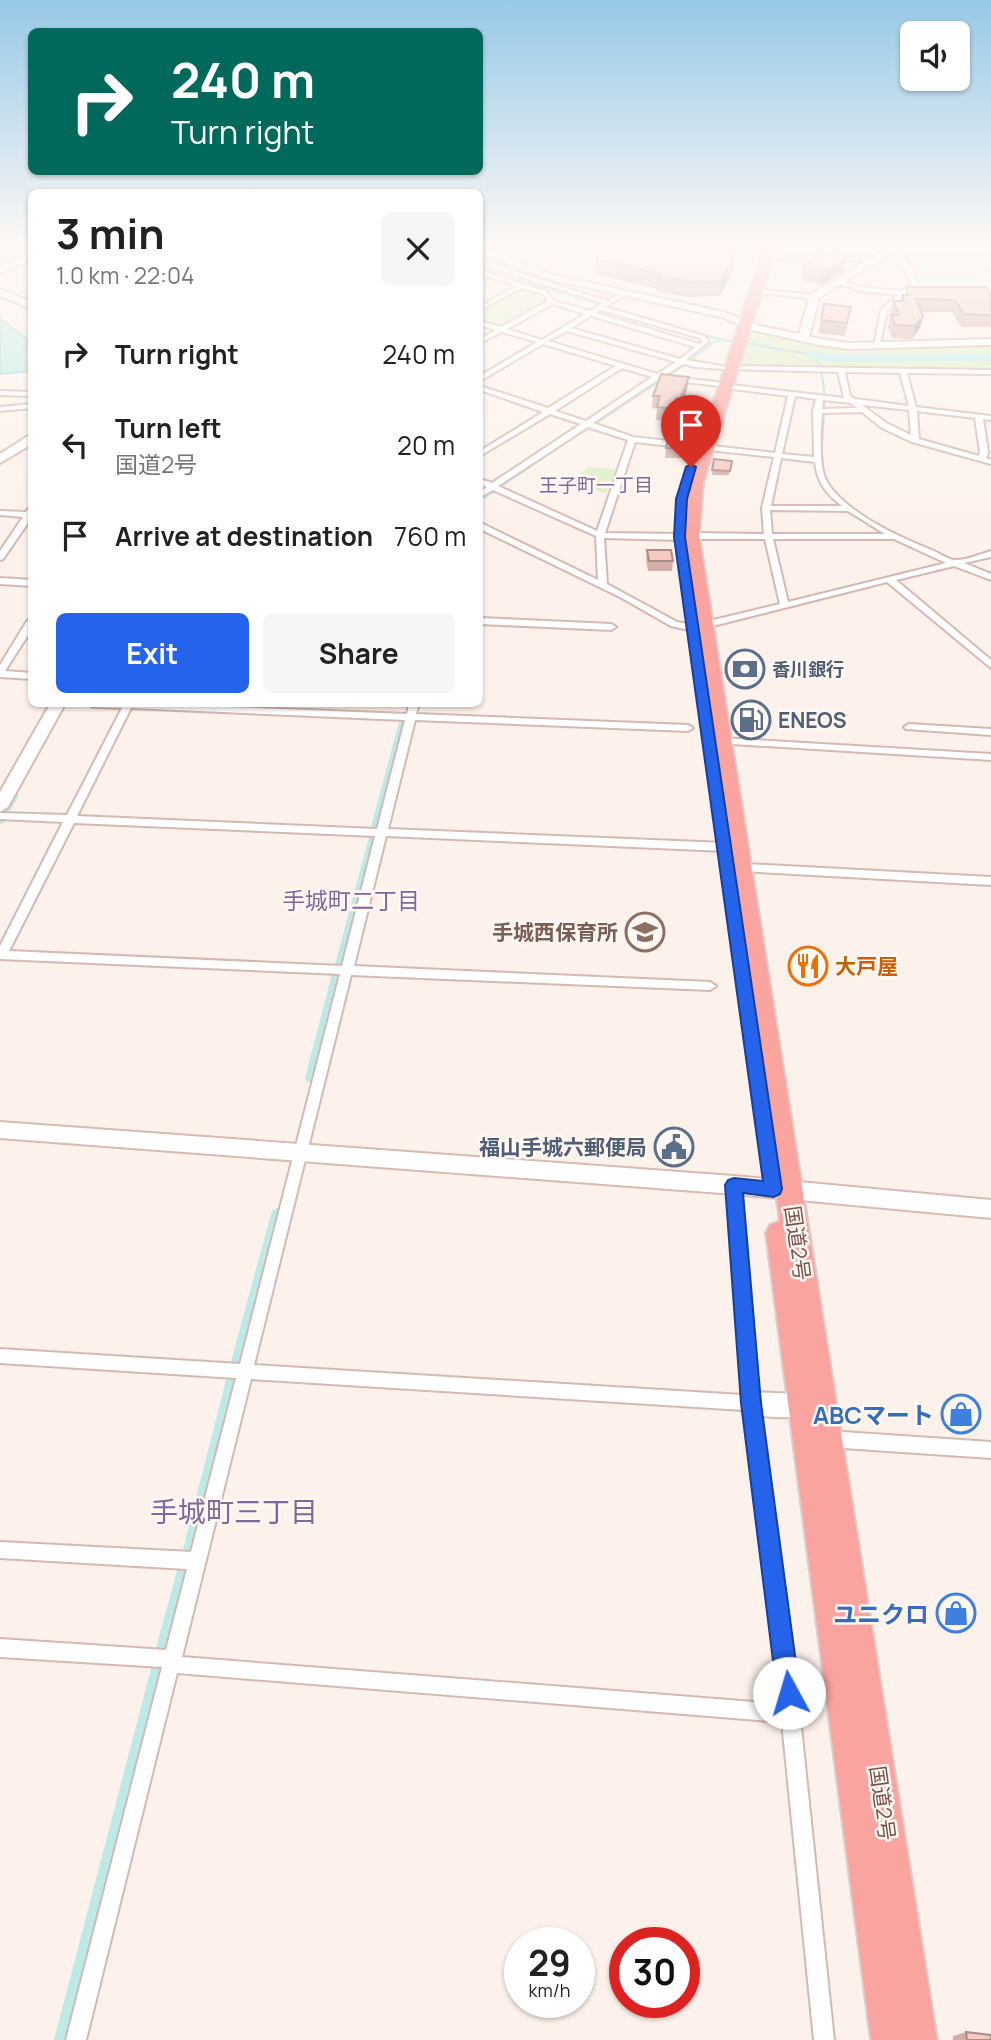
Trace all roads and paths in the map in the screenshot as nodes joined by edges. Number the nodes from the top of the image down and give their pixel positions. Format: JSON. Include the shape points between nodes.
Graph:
{"nodes":[{"id":1,"x":541,"y":342,"type":"joint"},
{"id":2,"x":616,"y":342,"type":"edge"},
{"id":3,"x":686,"y":342,"type":"edge"},
{"id":4,"x":703,"y":342,"type":"edge"},
{"id":5,"x":716,"y":342,"type":"edge"},
{"id":6,"x":735,"y":342,"type":"edge"},
{"id":7,"x":735,"y":342,"type":"edge"},
{"id":8,"x":784,"y":342,"type":"edge"},
{"id":9,"x":819,"y":342,"type":"edge"},
{"id":10,"x":983,"y":342,"type":"edge"},
{"id":11,"x":877,"y":345,"type":"joint"},
{"id":12,"x":699,"y":346,"type":"junction"},
{"id":13,"x":732,"y":351,"type":"junction"},
{"id":14,"x":686,"y":362,"type":"junction"},
{"id":15,"x":621,"y":366,"type":"junction"},
{"id":16,"x":841,"y":370,"type":"junction"},
{"id":17,"x":903,"y":371,"type":"junction"},
{"id":18,"x":991,"y":372,"type":"edge"},
{"id":19,"x":483,"y":377,"type":"edge"},
{"id":20,"x":661,"y":377,"type":"junction"},
{"id":21,"x":483,"y":389,"type":"edge"},
{"id":22,"x":0,"y":393,"type":"edge"},
{"id":23,"x":792,"y":393,"type":"junction"},
{"id":24,"x":28,"y":394,"type":"edge"},
{"id":25,"x":820,"y":396,"type":"junction"},
{"id":26,"x":849,"y":399,"type":"junction"},
{"id":27,"x":28,"y":407,"type":"edge"},
{"id":28,"x":913,"y":408,"type":"junction"},
{"id":29,"x":0,"y":409,"type":"edge"},
{"id":30,"x":862,"y":410,"type":"junction"},
{"id":31,"x":547,"y":411,"type":"junction"},
{"id":32,"x":817,"y":411,"type":"junction"},
{"id":33,"x":979,"y":417,"type":"junction"},
{"id":34,"x":991,"y":418,"type":"edge"},
{"id":35,"x":591,"y":425,"type":"junction"},
{"id":36,"x":28,"y":439,"type":"edge"},
{"id":37,"x":28,"y":439,"type":"edge"},
{"id":38,"x":632,"y":439,"type":"junction"},
{"id":39,"x":915,"y":440,"type":"junction"},
{"id":40,"x":703,"y":447,"type":"junction"},
{"id":41,"x":483,"y":452,"type":"edge"},
{"id":42,"x":0,"y":453,"type":"edge"},
{"id":43,"x":777,"y":456,"type":"junction"},
{"id":44,"x":0,"y":459,"type":"edge"},
{"id":45,"x":982,"y":459,"type":"junction"},
{"id":46,"x":819,"y":460,"type":"junction"},
{"id":47,"x":991,"y":463,"type":"edge"},
{"id":48,"x":483,"y":482,"type":"edge"},
{"id":49,"x":495,"y":488,"type":"junction"},
{"id":50,"x":483,"y":494,"type":"edge"},
{"id":51,"x":483,"y":500,"type":"edge"},
{"id":52,"x":766,"y":508,"type":"junction"},
{"id":53,"x":850,"y":509,"type":"junction"},
{"id":54,"x":0,"y":513,"type":"edge"},
{"id":55,"x":28,"y":514,"type":"edge"},
{"id":56,"x":28,"y":517,"type":"edge"},
{"id":57,"x":483,"y":527,"type":"edge"},
{"id":58,"x":600,"y":535,"type":"junction"},
{"id":59,"x":768,"y":536,"type":"junction"},
{"id":60,"x":685,"y":537,"type":"junction"},
{"id":61,"x":898,"y":537,"type":"junction"},
{"id":62,"x":991,"y":554,"type":"edge"},
{"id":63,"x":0,"y":557,"type":"edge"},
{"id":64,"x":956,"y":564,"type":"junction"},
{"id":65,"x":991,"y":577,"type":"edge"},
{"id":66,"x":890,"y":580,"type":"junction"},
{"id":67,"x":0,"y":581,"type":"edge"},
{"id":68,"x":28,"y":583,"type":"edge"},
{"id":69,"x":603,"y":585,"type":"junction"},
{"id":70,"x":785,"y":606,"type":"junction"},
{"id":71,"x":483,"y":621,"type":"edge"},
{"id":72,"x":611,"y":627,"type":"dead end"},
{"id":73,"x":698,"y":627,"type":"junction"},
{"id":74,"x":28,"y":628,"type":"edge"},
{"id":75,"x":991,"y":665,"type":"edge"},
{"id":76,"x":0,"y":673,"type":"edge"},
{"id":77,"x":28,"y":676,"type":"edge"},
{"id":78,"x":55,"y":707,"type":"edge"},
{"id":79,"x":127,"y":707,"type":"edge"},
{"id":80,"x":242,"y":707,"type":"edge"},
{"id":81,"x":413,"y":710,"type":"edge"},
{"id":82,"x":909,"y":727,"type":"dead end"},
{"id":83,"x":688,"y":728,"type":"dead end"},
{"id":84,"x":991,"y":732,"type":"edge"},
{"id":85,"x":721,"y":741,"type":"junction"},
{"id":86,"x":991,"y":757,"type":"edge"},
{"id":87,"x":7,"y":783,"type":"edge"},
{"id":88,"x":0,"y":807,"type":"edge"},
{"id":89,"x":0,"y":817,"type":"edge"},
{"id":90,"x":69,"y":821,"type":"junction"},
{"id":91,"x":381,"y":831,"type":"junction"},
{"id":92,"x":732,"y":861,"type":"junction"},
{"id":93,"x":991,"y":881,"type":"edge"},
{"id":94,"x":1,"y":955,"type":"edge"},
{"id":95,"x":346,"y":971,"type":"junction"},
{"id":96,"x":710,"y":986,"type":"dead end"},
{"id":97,"x":0,"y":1130,"type":"edge"},
{"id":98,"x":301,"y":1153,"type":"junction"},
{"id":99,"x":734,"y":1185,"type":"junction"},
{"id":100,"x":782,"y":1191,"type":"junction"},
{"id":101,"x":991,"y":1209,"type":"edge"},
{"id":102,"x":0,"y":1356,"type":"edge"},
{"id":103,"x":246,"y":1372,"type":"junction"},
{"id":104,"x":751,"y":1403,"type":"junction"},
{"id":105,"x":804,"y":1405,"type":"junction"},
{"id":106,"x":828,"y":1439,"type":"junction"},
{"id":107,"x":991,"y":1450,"type":"edge"},
{"id":108,"x":0,"y":1550,"type":"edge"},
{"id":109,"x":197,"y":1561,"type":"junction"},
{"id":110,"x":0,"y":1648,"type":"edge"},
{"id":111,"x":171,"y":1661,"type":"junction"},
{"id":112,"x":791,"y":1714,"type":"junction"},
{"id":113,"x":76,"y":2040,"type":"edge"},
{"id":114,"x":824,"y":2040,"type":"edge"},
{"id":115,"x":891,"y":2040,"type":"edge"},
{"id":116,"x":917,"y":2040,"type":"edge"}],
"edges":[{"from":1,"to":15,"type":"street"},
{"from":1,"to":19,"type":"street"},
{"from":2,"to":14,"type":"street"},
{"from":3,"to":12,"type":"street"},
{"from":4,"to":12,"type":"street"},
{"from":5,"to":13,"type":"street"},
{"from":6,"to":13,"type":"highway","name":"国道2号"},
{"from":7,"to":13,"type":"highway","name":"国道2号"},
{"from":8,"to":13,"type":"street"},
{"from":9,"to":11,"type":"street"},
{"from":10,"to":11,"type":"street"},
{"from":12,"to":14,"type":"street"},
{"from":13,"to":14,"type":"street"},
{"from":13,"to":16,"type":"street"},
{"from":13,"to":20,"type":"street"},
{"from":13,"to":23,"type":"street"},
{"from":13,"to":40,"type":"highway","name":"国道2号"},
{"from":14,"to":20,"type":"street"},
{"from":15,"to":20,"type":"street"},
{"from":15,"to":31,"type":"street"},
{"from":16,"to":17,"type":"street"},
{"from":16,"to":26,"type":"street"},
{"from":17,"to":18,"type":"street"},
{"from":17,"to":28,"type":"street"},
{"from":20,"to":35,"type":"street"},
{"from":21,"to":31,"type":"street"},
{"from":22,"to":24,"type":"street"},
{"from":23,"to":25,"type":"street"},
{"from":23,"to":43,"type":"street"},
{"from":25,"to":26,"type":"street"},
{"from":25,"to":32,"type":"street"},
{"from":26,"to":28,"type":"street"},
{"from":26,"to":30,"type":"street"},
{"from":27,"to":29,"type":"street"},
{"from":28,"to":33,"type":"street"},
{"from":28,"to":39,"type":"street"},
{"from":30,"to":32,"type":"street"},
{"from":30,"to":39,"type":"street"},
{"from":31,"to":35,"type":"street"},
{"from":31,"to":41,"type":"street"},
{"from":32,"to":46,"type":"street"},
{"from":33,"to":34,"type":"street"},
{"from":33,"to":45,"type":"street"},
{"from":35,"to":38,"type":"street"},
{"from":35,"to":49,"type":"street"},
{"from":36,"to":42,"type":"street"},
{"from":37,"to":44,"type":"street"},
{"from":38,"to":40,"type":"street"},
{"from":38,"to":58,"type":"street"},
{"from":39,"to":45,"type":"street"},
{"from":40,"to":43,"type":"street"},
{"from":40,"to":60,"type":"highway","name":"国道2号"},
{"from":43,"to":46,"type":"street"},
{"from":43,"to":52,"type":"street"},
{"from":45,"to":47,"type":"street"},
{"from":46,"to":53,"type":"street","via":[[821,479]]},
{"from":48,"to":49,"type":"street"},
{"from":49,"to":50,"type":"street"},
{"from":49,"to":51,"type":"street"},
{"from":49,"to":58,"type":"street"},
{"from":52,"to":53,"type":"street"},
{"from":52,"to":59,"type":"street"},
{"from":53,"to":61,"type":"street"},
{"from":54,"to":55,"type":"street"},
{"from":56,"to":63,"type":"street"},
{"from":57,"to":69,"type":"street"},
{"from":58,"to":60,"type":"street"},
{"from":58,"to":69,"type":"street"},
{"from":59,"to":60,"type":"street"},
{"from":59,"to":61,"type":"street"},
{"from":59,"to":70,"type":"street"},
{"from":60,"to":73,"type":"highway","name":"国道2号"},
{"from":61,"to":64,"type":"street"},
{"from":62,"to":64,"type":"street"},
{"from":64,"to":65,"type":"street"},
{"from":64,"to":66,"type":"street"},
{"from":66,"to":70,"type":"street"},
{"from":66,"to":75,"type":"street"},
{"from":67,"to":68,"type":"street"},
{"from":69,"to":73,"type":"street","via":[[674,624]]},
{"from":70,"to":73,"type":"street"},
{"from":71,"to":72,"type":"street"},
{"from":73,"to":85,"type":"highway","name":"国道2号"},
{"from":73,"to":92,"type":"highway","name":"国道2号"},
{"from":74,"to":76,"type":"street"},
{"from":76,"to":77,"type":"street"},
{"from":78,"to":87,"type":"street"},
{"from":79,"to":90,"type":"street"},
{"from":80,"to":81,"type":"street"},
{"from":81,"to":83,"type":"street"},
{"from":81,"to":91,"type":"street"},
{"from":82,"to":84,"type":"street"},
{"from":85,"to":86,"type":"street"},
{"from":85,"to":92,"type":"highway","name":"国道2号"},
{"from":87,"to":88,"type":"street"},
{"from":89,"to":90,"type":"street"},
{"from":90,"to":91,"type":"street"},
{"from":90,"to":94,"type":"street"},
{"from":91,"to":92,"type":"street"},
{"from":91,"to":95,"type":"street"},
{"from":92,"to":93,"type":"street"},
{"from":92,"to":100,"type":"highway","name":"国道2号"},
{"from":94,"to":95,"type":"street"},
{"from":95,"to":96,"type":"street"},
{"from":95,"to":98,"type":"street"},
{"from":97,"to":98,"type":"street"},
{"from":98,"to":99,"type":"street"},
{"from":98,"to":103,"type":"street"},
{"from":99,"to":100,"type":"street"},
{"from":99,"to":104,"type":"street"},
{"from":100,"to":101,"type":"street"},
{"from":100,"to":105,"type":"highway","name":"国道2号"},
{"from":100,"to":106,"type":"highway","name":"国道2号"},
{"from":102,"to":103,"type":"street"},
{"from":103,"to":104,"type":"street"},
{"from":103,"to":109,"type":"street"},
{"from":104,"to":105,"type":"street"},
{"from":104,"to":112,"type":"street"},
{"from":105,"to":115,"type":"highway","name":"国道2号"},
{"from":106,"to":107,"type":"street"},
{"from":106,"to":116,"type":"highway","name":"国道2号"},
{"from":108,"to":109,"type":"street"},
{"from":109,"to":111,"type":"street"},
{"from":110,"to":111,"type":"street"},
{"from":111,"to":112,"type":"street"},
{"from":111,"to":113,"type":"street"},
{"from":112,"to":114,"type":"street"}]}
